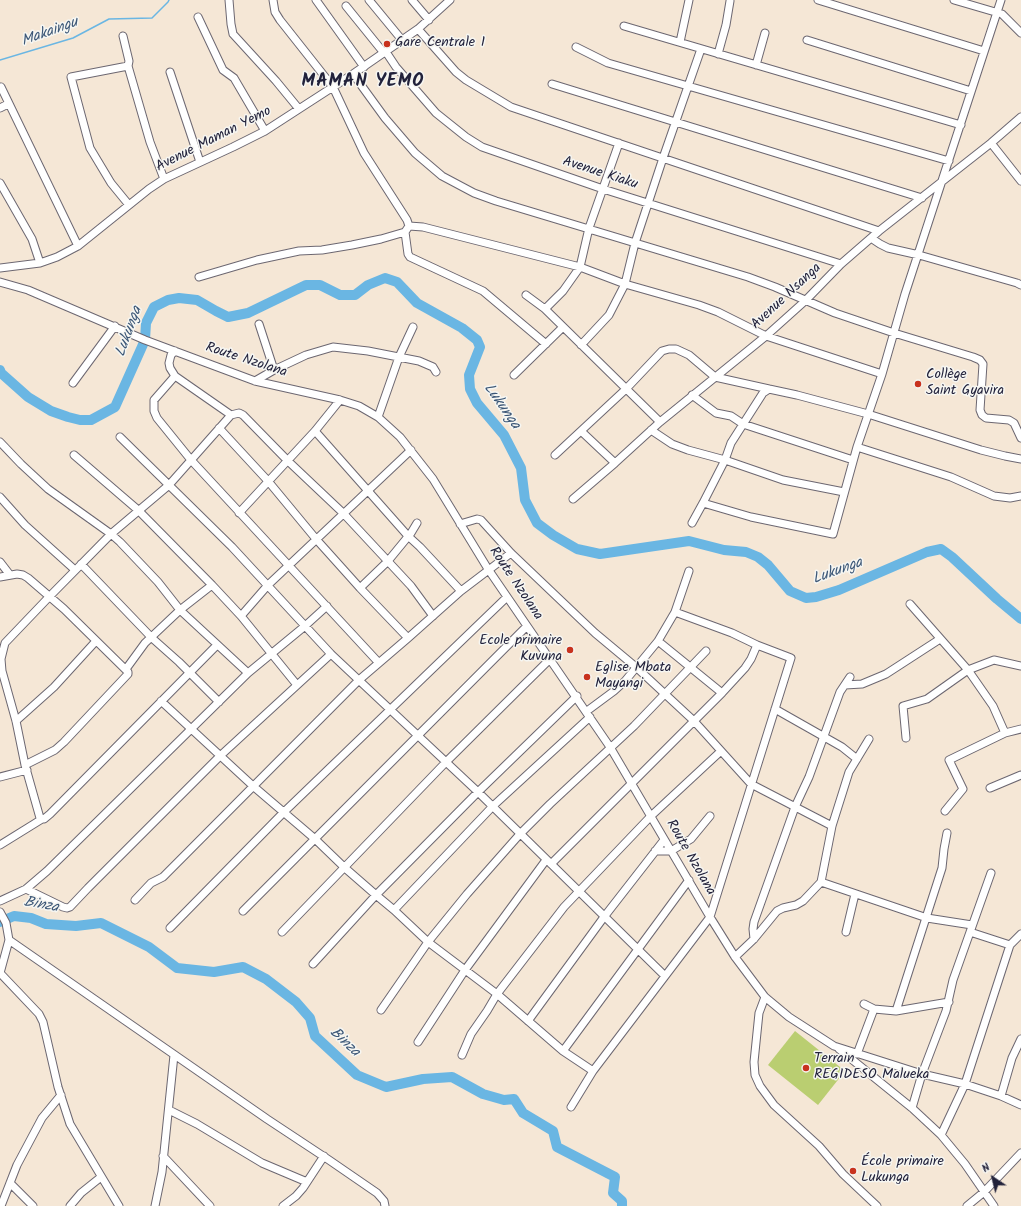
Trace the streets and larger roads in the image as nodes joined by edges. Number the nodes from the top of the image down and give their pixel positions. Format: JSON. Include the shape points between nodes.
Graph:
{"nodes":[{"id":1,"x":229,"y":0,"type":"edge"},
{"id":2,"x":273,"y":0,"type":"edge"},
{"id":3,"x":316,"y":0,"type":"edge"},
{"id":4,"x":369,"y":0,"type":"edge"},
{"id":5,"x":412,"y":0,"type":"edge"},
{"id":6,"x":450,"y":0,"type":"edge"},
{"id":7,"x":689,"y":0,"type":"edge"},
{"id":8,"x":818,"y":0,"type":"edge"},
{"id":9,"x":954,"y":0,"type":"edge"},
{"id":10,"x":1001,"y":0,"type":"edge"},
{"id":11,"x":730,"y":1,"type":"edge"},
{"id":12,"x":346,"y":6,"type":"dead end"},
{"id":13,"x":997,"y":13,"type":"junction"},
{"id":14,"x":198,"y":17,"type":"dead end"},
{"id":15,"x":429,"y":20,"type":"junction"},
{"id":16,"x":624,"y":26,"type":"dead end"},
{"id":17,"x":418,"y":29,"type":"junction"},
{"id":18,"x":765,"y":33,"type":"dead end"},
{"id":19,"x":1021,"y":33,"type":"edge"},
{"id":20,"x":123,"y":36,"type":"dead end"},
{"id":21,"x":402,"y":40,"type":"junction"},
{"id":22,"x":806,"y":40,"type":"dead end"},
{"id":23,"x":680,"y":42,"type":"junction"},
{"id":24,"x":576,"y":47,"type":"dead end"},
{"id":25,"x":701,"y":49,"type":"junction"},
{"id":26,"x":984,"y":51,"type":"junction"},
{"id":27,"x":385,"y":53,"type":"junction"},
{"id":28,"x":718,"y":54,"type":"junction"},
{"id":29,"x":756,"y":65,"type":"junction"},
{"id":30,"x":128,"y":66,"type":"junction"},
{"id":31,"x":364,"y":67,"type":"junction"},
{"id":32,"x":170,"y":72,"type":"dead end"},
{"id":33,"x":353,"y":74,"type":"junction"},
{"id":34,"x":552,"y":84,"type":"dead end"},
{"id":35,"x":688,"y":86,"type":"junction"},
{"id":36,"x":0,"y":87,"type":"edge"},
{"id":37,"x":333,"y":87,"type":"junction"},
{"id":38,"x":971,"y":91,"type":"junction"},
{"id":39,"x":8,"y":104,"type":"junction"},
{"id":40,"x":0,"y":108,"type":"edge"},
{"id":41,"x":299,"y":109,"type":"junction"},
{"id":42,"x":1021,"y":117,"type":"edge"},
{"id":43,"x":676,"y":122,"type":"junction"},
{"id":44,"x":961,"y":125,"type":"junction"},
{"id":45,"x":265,"y":131,"type":"junction"},
{"id":46,"x":619,"y":143,"type":"junction"},
{"id":47,"x":991,"y":143,"type":"junction"},
{"id":48,"x":663,"y":158,"type":"junction"},
{"id":49,"x":949,"y":161,"type":"junction"},
{"id":50,"x":200,"y":162,"type":"junction"},
{"id":51,"x":164,"y":179,"type":"junction"},
{"id":52,"x":943,"y":181,"type":"junction"},
{"id":53,"x":1021,"y":181,"type":"edge"},
{"id":54,"x":0,"y":182,"type":"edge"},
{"id":55,"x":603,"y":189,"type":"junction"},
{"id":56,"x":922,"y":198,"type":"junction"},
{"id":57,"x":649,"y":204,"type":"junction"},
{"id":58,"x":129,"y":205,"type":"junction"},
{"id":59,"x":589,"y":228,"type":"junction"},
{"id":60,"x":407,"y":229,"type":"junction"},
{"id":61,"x":879,"y":231,"type":"junction"},
{"id":62,"x":871,"y":238,"type":"junction"},
{"id":63,"x":635,"y":243,"type":"junction"},
{"id":64,"x":78,"y":246,"type":"junction"},
{"id":65,"x":919,"y":254,"type":"junction"},
{"id":66,"x":40,"y":263,"type":"junction"},
{"id":67,"x":841,"y":264,"type":"junction"},
{"id":68,"x":580,"y":267,"type":"junction"},
{"id":69,"x":0,"y":268,"type":"edge"},
{"id":70,"x":199,"y":277,"type":"dead end"},
{"id":71,"x":0,"y":282,"type":"edge"},
{"id":72,"x":625,"y":284,"type":"junction"},
{"id":73,"x":1021,"y":285,"type":"edge"},
{"id":74,"x":526,"y":295,"type":"dead end"},
{"id":75,"x":805,"y":301,"type":"junction"},
{"id":76,"x":545,"y":309,"type":"junction"},
{"id":77,"x":259,"y":324,"type":"dead end"},
{"id":78,"x":115,"y":326,"type":"junction"},
{"id":79,"x":412,"y":326,"type":"dead end"},
{"id":80,"x":563,"y":327,"type":"junction"},
{"id":81,"x":894,"y":334,"type":"junction"},
{"id":82,"x":766,"y":336,"type":"junction"},
{"id":83,"x":546,"y":344,"type":"junction"},
{"id":84,"x":581,"y":345,"type":"junction"},
{"id":85,"x":175,"y":351,"type":"junction"},
{"id":86,"x":399,"y":357,"type":"junction"},
{"id":87,"x":274,"y":370,"type":"junction"},
{"id":88,"x":436,"y":372,"type":"dead end"},
{"id":89,"x":882,"y":374,"type":"junction"},
{"id":90,"x":514,"y":375,"type":"dead end"},
{"id":91,"x":175,"y":376,"type":"junction"},
{"id":92,"x":715,"y":377,"type":"junction"},
{"id":93,"x":255,"y":381,"type":"junction"},
{"id":94,"x":73,"y":383,"type":"dead end"},
{"id":95,"x":626,"y":389,"type":"junction"},
{"id":96,"x":769,"y":390,"type":"junction"},
{"id":97,"x":692,"y":395,"type":"junction"},
{"id":98,"x":340,"y":400,"type":"junction"},
{"id":99,"x":868,"y":414,"type":"junction"},
{"id":100,"x":231,"y":415,"type":"junction"},
{"id":101,"x":378,"y":417,"type":"junction"},
{"id":102,"x":660,"y":422,"type":"junction"},
{"id":103,"x":743,"y":424,"type":"junction"},
{"id":104,"x":219,"y":428,"type":"junction"},
{"id":105,"x":651,"y":430,"type":"junction"},
{"id":106,"x":315,"y":431,"type":"junction"},
{"id":107,"x":582,"y":431,"type":"junction"},
{"id":108,"x":120,"y":436,"type":"dead end"},
{"id":109,"x":1021,"y":438,"type":"edge"},
{"id":110,"x":0,"y":442,"type":"edge"},
{"id":111,"x":857,"y":447,"type":"junction"},
{"id":112,"x":410,"y":450,"type":"junction"},
{"id":113,"x":74,"y":455,"type":"dead end"},
{"id":114,"x":555,"y":455,"type":"dead end"},
{"id":115,"x":1021,"y":459,"type":"edge"},
{"id":116,"x":191,"y":460,"type":"junction"},
{"id":117,"x":725,"y":460,"type":"junction"},
{"id":118,"x":853,"y":460,"type":"junction"},
{"id":119,"x":288,"y":461,"type":"junction"},
{"id":120,"x":615,"y":463,"type":"junction"},
{"id":121,"x":268,"y":481,"type":"junction"},
{"id":122,"x":169,"y":485,"type":"junction"},
{"id":123,"x":367,"y":490,"type":"junction"},
{"id":124,"x":844,"y":492,"type":"junction"},
{"id":125,"x":1021,"y":496,"type":"edge"},
{"id":126,"x":0,"y":497,"type":"edge"},
{"id":127,"x":573,"y":499,"type":"dead end"},
{"id":128,"x":704,"y":503,"type":"junction"},
{"id":129,"x":138,"y":510,"type":"junction"},
{"id":130,"x":239,"y":513,"type":"junction"},
{"id":131,"x":343,"y":513,"type":"junction"},
{"id":132,"x":417,"y":523,"type":"dead end"},
{"id":133,"x":692,"y":523,"type":"dead end"},
{"id":134,"x":460,"y":524,"type":"junction"},
{"id":135,"x":111,"y":534,"type":"junction"},
{"id":136,"x":408,"y":536,"type":"junction"},
{"id":137,"x":316,"y":539,"type":"junction"},
{"id":138,"x":511,"y":553,"type":"junction"},
{"id":139,"x":388,"y":560,"type":"junction"},
{"id":140,"x":0,"y":562,"type":"edge"},
{"id":141,"x":81,"y":564,"type":"junction"},
{"id":142,"x":288,"y":566,"type":"junction"},
{"id":143,"x":488,"y":569,"type":"junction"},
{"id":144,"x":74,"y":570,"type":"junction"},
{"id":145,"x":689,"y":571,"type":"dead end"},
{"id":146,"x":10,"y":575,"type":"junction"},
{"id":147,"x":0,"y":577,"type":"edge"},
{"id":148,"x":212,"y":585,"type":"junction"},
{"id":149,"x":268,"y":585,"type":"junction"},
{"id":150,"x":360,"y":588,"type":"junction"},
{"id":151,"x":460,"y":591,"type":"junction"},
{"id":152,"x":49,"y":597,"type":"junction"},
{"id":153,"x":507,"y":597,"type":"junction"},
{"id":154,"x":910,"y":604,"type":"dead end"},
{"id":155,"x":326,"y":606,"type":"junction"},
{"id":156,"x":180,"y":610,"type":"junction"},
{"id":157,"x":675,"y":612,"type":"junction"},
{"id":158,"x":241,"y":616,"type":"junction"},
{"id":159,"x":433,"y":616,"type":"junction"},
{"id":160,"x":305,"y":626,"type":"junction"},
{"id":161,"x":527,"y":626,"type":"junction"},
{"id":162,"x":152,"y":638,"type":"junction"},
{"id":163,"x":408,"y":638,"type":"junction"},
{"id":164,"x":940,"y":639,"type":"junction"},
{"id":165,"x":96,"y":641,"type":"junction"},
{"id":166,"x":658,"y":641,"type":"junction"},
{"id":167,"x":217,"y":644,"type":"junction"},
{"id":168,"x":757,"y":645,"type":"junction"},
{"id":169,"x":706,"y":651,"type":"dead end"},
{"id":170,"x":271,"y":654,"type":"junction"},
{"id":171,"x":332,"y":654,"type":"junction"},
{"id":172,"x":550,"y":659,"type":"junction"},
{"id":173,"x":379,"y":664,"type":"junction"},
{"id":174,"x":1021,"y":666,"type":"edge"},
{"id":175,"x":691,"y":667,"type":"junction"},
{"id":176,"x":637,"y":668,"type":"junction"},
{"id":177,"x":126,"y":670,"type":"junction"},
{"id":178,"x":968,"y":670,"type":"junction"},
{"id":179,"x":189,"y":672,"type":"junction"},
{"id":180,"x":248,"y":673,"type":"junction"},
{"id":181,"x":850,"y":677,"type":"dead end"},
{"id":182,"x":359,"y":680,"type":"junction"},
{"id":183,"x":297,"y":685,"type":"junction"},
{"id":184,"x":845,"y":685,"type":"junction"},
{"id":185,"x":665,"y":694,"type":"junction"},
{"id":186,"x":722,"y":694,"type":"junction"},
{"id":187,"x":577,"y":696,"type":"junction"},
{"id":188,"x":161,"y":701,"type":"junction"},
{"id":189,"x":219,"y":702,"type":"junction"},
{"id":190,"x":391,"y":710,"type":"junction"},
{"id":191,"x":776,"y":710,"type":"junction"},
{"id":192,"x":589,"y":714,"type":"junction"},
{"id":193,"x":16,"y":721,"type":"junction"},
{"id":194,"x":694,"y":721,"type":"junction"},
{"id":195,"x":191,"y":729,"type":"junction"},
{"id":196,"x":1021,"y":729,"type":"edge"},
{"id":197,"x":1004,"y":733,"type":"junction"},
{"id":198,"x":418,"y":735,"type":"junction"},
{"id":199,"x":824,"y":737,"type":"junction"},
{"id":200,"x":906,"y":738,"type":"dead end"},
{"id":201,"x":869,"y":739,"type":"dead end"},
{"id":202,"x":610,"y":747,"type":"junction"},
{"id":203,"x":721,"y":751,"type":"junction"},
{"id":204,"x":220,"y":756,"type":"junction"},
{"id":205,"x":857,"y":759,"type":"junction"},
{"id":206,"x":446,"y":762,"type":"junction"},
{"id":207,"x":26,"y":768,"type":"junction"},
{"id":208,"x":1021,"y":775,"type":"edge"},
{"id":209,"x":0,"y":777,"type":"edge"},
{"id":210,"x":632,"y":783,"type":"junction"},
{"id":211,"x":751,"y":784,"type":"junction"},
{"id":212,"x":253,"y":786,"type":"junction"},
{"id":213,"x":990,"y":788,"type":"dead end"},
{"id":214,"x":478,"y":792,"type":"junction"},
{"id":215,"x":493,"y":806,"type":"junction"},
{"id":216,"x":795,"y":807,"type":"junction"},
{"id":217,"x":945,"y":811,"type":"dead end"},
{"id":218,"x":284,"y":812,"type":"junction"},
{"id":219,"x":651,"y":816,"type":"junction"},
{"id":220,"x":710,"y":816,"type":"dead end"},
{"id":221,"x":42,"y":819,"type":"junction"},
{"id":222,"x":832,"y":826,"type":"junction"},
{"id":223,"x":947,"y":833,"type":"dead end"},
{"id":224,"x":520,"y":834,"type":"junction"},
{"id":225,"x":315,"y":839,"type":"junction"},
{"id":226,"x":664,"y":840,"type":"junction"},
{"id":227,"x":0,"y":845,"type":"edge"},
{"id":228,"x":655,"y":851,"type":"junction"},
{"id":229,"x":671,"y":851,"type":"junction"},
{"id":230,"x":549,"y":862,"type":"junction"},
{"id":231,"x":345,"y":868,"type":"junction"},
{"id":232,"x":991,"y":873,"type":"dead end"},
{"id":233,"x":689,"y":880,"type":"junction"},
{"id":234,"x":820,"y":882,"type":"junction"},
{"id":235,"x":26,"y":889,"type":"junction"},
{"id":236,"x":578,"y":891,"type":"junction"},
{"id":237,"x":855,"y":894,"type":"junction"},
{"id":238,"x":376,"y":895,"type":"junction"},
{"id":239,"x":135,"y":900,"type":"dead end"},
{"id":240,"x":0,"y":901,"type":"edge"},
{"id":241,"x":394,"y":910,"type":"junction"},
{"id":242,"x":243,"y":911,"type":"dead end"},
{"id":243,"x":1,"y":914,"type":"edge"},
{"id":244,"x":604,"y":917,"type":"junction"},
{"id":245,"x":710,"y":917,"type":"junction"},
{"id":246,"x":927,"y":918,"type":"junction"},
{"id":247,"x":170,"y":928,"type":"dead end"},
{"id":248,"x":971,"y":929,"type":"junction"},
{"id":249,"x":282,"y":932,"type":"dead end"},
{"id":250,"x":846,"y":932,"type":"dead end"},
{"id":251,"x":1021,"y":934,"type":"edge"},
{"id":252,"x":754,"y":939,"type":"junction"},
{"id":253,"x":9,"y":940,"type":"junction"},
{"id":254,"x":428,"y":942,"type":"junction"},
{"id":255,"x":1010,"y":945,"type":"junction"},
{"id":256,"x":639,"y":949,"type":"junction"},
{"id":257,"x":735,"y":957,"type":"junction"},
{"id":258,"x":313,"y":964,"type":"dead end"},
{"id":259,"x":465,"y":970,"type":"junction"},
{"id":260,"x":0,"y":973,"type":"edge"},
{"id":261,"x":665,"y":976,"type":"junction"},
{"id":262,"x":497,"y":994,"type":"junction"},
{"id":263,"x":765,"y":997,"type":"junction"},
{"id":264,"x":949,"y":1002,"type":"junction"},
{"id":265,"x":864,"y":1004,"type":"dead end"},
{"id":266,"x":874,"y":1009,"type":"junction"},
{"id":267,"x":381,"y":1010,"type":"dead end"},
{"id":268,"x":896,"y":1011,"type":"junction"},
{"id":269,"x":528,"y":1021,"type":"junction"},
{"id":270,"x":1021,"y":1039,"type":"edge"},
{"id":271,"x":418,"y":1042,"type":"dead end"},
{"id":272,"x":834,"y":1046,"type":"junction"},
{"id":273,"x":563,"y":1050,"type":"junction"},
{"id":274,"x":857,"y":1054,"type":"junction"},
{"id":275,"x":174,"y":1055,"type":"junction"},
{"id":276,"x":462,"y":1055,"type":"dead end"},
{"id":277,"x":593,"y":1072,"type":"junction"},
{"id":278,"x":922,"y":1074,"type":"junction"},
{"id":279,"x":965,"y":1084,"type":"junction"},
{"id":280,"x":61,"y":1095,"type":"junction"},
{"id":281,"x":1001,"y":1096,"type":"junction"},
{"id":282,"x":1021,"y":1105,"type":"edge"},
{"id":283,"x":571,"y":1107,"type":"dead end"},
{"id":284,"x":912,"y":1108,"type":"junction"},
{"id":285,"x":169,"y":1110,"type":"junction"},
{"id":286,"x":942,"y":1135,"type":"junction"},
{"id":287,"x":1021,"y":1153,"type":"edge"},
{"id":288,"x":163,"y":1156,"type":"junction"},
{"id":289,"x":324,"y":1156,"type":"junction"},
{"id":290,"x":101,"y":1177,"type":"junction"},
{"id":291,"x":307,"y":1182,"type":"junction"},
{"id":292,"x":10,"y":1183,"type":"junction"},
{"id":293,"x":984,"y":1192,"type":"junction"},
{"id":294,"x":1,"y":1206,"type":"edge"},
{"id":295,"x":34,"y":1206,"type":"edge"},
{"id":296,"x":70,"y":1206,"type":"edge"},
{"id":297,"x":119,"y":1206,"type":"edge"},
{"id":298,"x":155,"y":1206,"type":"edge"},
{"id":299,"x":210,"y":1206,"type":"edge"},
{"id":300,"x":283,"y":1206,"type":"edge"},
{"id":301,"x":385,"y":1206,"type":"edge"},
{"id":302,"x":877,"y":1206,"type":"edge"},
{"id":303,"x":968,"y":1206,"type":"edge"},
{"id":304,"x":994,"y":1206,"type":"edge"}],
"edges":[{"from":1,"to":41,"type":"street","via":[[233,34]]},
{"from":2,"to":37,"type":"street","via":[[280,20]]},
{"from":3,"to":31,"type":"street"},
{"from":4,"to":21,"type":"street"},
{"from":5,"to":15,"type":"street"},
{"from":6,"to":15,"type":"street","name":"Avenue Maman Yemo"},
{"from":7,"to":23,"type":"street"},
{"from":8,"to":26,"type":"street"},
{"from":9,"to":13,"type":"street"},
{"from":10,"to":13,"type":"street"},
{"from":11,"to":28,"type":"street"},
{"from":12,"to":27,"type":"street","name":"Avenue Kiaku"},
{"from":13,"to":19,"type":"street","via":[[1005,17]]},
{"from":13,"to":26,"type":"street"},
{"from":14,"to":45,"type":"street","via":[[223,70],[234,78]]},
{"from":15,"to":17,"type":"street","name":"Avenue Maman Yemo"},
{"from":16,"to":23,"type":"street"},
{"from":17,"to":21,"type":"street","name":"Avenue Maman Yemo"},
{"from":17,"to":46,"type":"street","via":[[456,72],[511,107]]},
{"from":18,"to":29,"type":"street"},
{"from":20,"to":30,"type":"street"},
{"from":21,"to":27,"type":"street","name":"Avenue Maman Yemo"},
{"from":22,"to":38,"type":"street"},
{"from":23,"to":25,"type":"street"},
{"from":24,"to":35,"type":"street","via":[[608,63]]},
{"from":25,"to":28,"type":"street"},
{"from":25,"to":35,"type":"street"},
{"from":26,"to":38,"type":"street"},
{"from":27,"to":31,"type":"street","name":"Avenue Maman Yemo"},
{"from":27,"to":55,"type":"street","name":"Avenue Kiaku","via":[[427,104],[482,147]]},
{"from":28,"to":29,"type":"street"},
{"from":29,"to":44,"type":"street"},
{"from":30,"to":51,"type":"street","via":[[150,142]]},
{"from":30,"to":58,"type":"street","via":[[71,77],[90,148]]},
{"from":31,"to":33,"type":"street","name":"Avenue Maman Yemo"},
{"from":32,"to":50,"type":"street"},
{"from":33,"to":37,"type":"street","name":"Avenue Maman Yemo"},
{"from":33,"to":59,"type":"street","via":[[415,153],[442,176],[489,199]]},
{"from":34,"to":43,"type":"street"},
{"from":35,"to":43,"type":"street"},
{"from":35,"to":49,"type":"street"},
{"from":36,"to":39,"type":"street"},
{"from":37,"to":41,"type":"street","name":"Avenue Maman Yemo"},
{"from":37,"to":60,"type":"street","via":[[364,153],[407,220]]},
{"from":38,"to":44,"type":"street"},
{"from":39,"to":40,"type":"street"},
{"from":39,"to":64,"type":"street"},
{"from":41,"to":45,"type":"street","name":"Avenue Maman Yemo"},
{"from":42,"to":47,"type":"street","name":"Avenue Nsanga"},
{"from":43,"to":48,"type":"street"},
{"from":43,"to":56,"type":"street"},
{"from":44,"to":49,"type":"street"},
{"from":45,"to":50,"type":"street","name":"Avenue Maman Yemo"},
{"from":46,"to":48,"type":"street"},
{"from":46,"to":55,"type":"street"},
{"from":47,"to":52,"type":"street","name":"Avenue Nsanga"},
{"from":47,"to":53,"type":"street"},
{"from":48,"to":57,"type":"street"},
{"from":48,"to":61,"type":"street"},
{"from":49,"to":52,"type":"street"},
{"from":50,"to":51,"type":"street","name":"Avenue Maman Yemo"},
{"from":51,"to":58,"type":"street","name":"Avenue Maman Yemo"},
{"from":52,"to":56,"type":"street","name":"Avenue Nsanga"},
{"from":52,"to":65,"type":"street"},
{"from":54,"to":66,"type":"street","via":[[32,239]]},
{"from":55,"to":57,"type":"street","name":"Avenue Kiaku"},
{"from":55,"to":59,"type":"street"},
{"from":56,"to":61,"type":"street","name":"Avenue Nsanga"},
{"from":57,"to":63,"type":"street"},
{"from":57,"to":67,"type":"street","name":"Avenue Kiaku"},
{"from":58,"to":64,"type":"street","name":"Avenue Maman Yemo"},
{"from":59,"to":63,"type":"street"},
{"from":59,"to":68,"type":"street"},
{"from":60,"to":68,"type":"street","via":[[423,227]]},
{"from":60,"to":70,"type":"street","via":[[352,245],[292,252],[257,260]]},
{"from":60,"to":83,"type":"street","via":[[410,257],[483,291]]},
{"from":61,"to":62,"type":"street","name":"Avenue Nsanga"},
{"from":62,"to":65,"type":"street","via":[[888,248]]},
{"from":62,"to":67,"type":"street","name":"Avenue Nsanga"},
{"from":63,"to":72,"type":"street"},
{"from":63,"to":75,"type":"street","via":[[748,277]]},
{"from":64,"to":66,"type":"street","name":"Avenue Maman Yemo"},
{"from":65,"to":73,"type":"street"},
{"from":65,"to":81,"type":"street"},
{"from":66,"to":69,"type":"street","name":"Avenue Maman Yemo"},
{"from":67,"to":75,"type":"street","name":"Avenue Nsanga"},
{"from":68,"to":72,"type":"street"},
{"from":68,"to":76,"type":"street","via":[[563,291]]},
{"from":71,"to":78,"type":"street","name":"Route Nzolana","via":[[28,290]]},
{"from":72,"to":82,"type":"street","via":[[718,312]]},
{"from":72,"to":84,"type":"street","via":[[609,315]]},
{"from":74,"to":76,"type":"street"},
{"from":75,"to":81,"type":"street"},
{"from":75,"to":82,"type":"street","name":"Avenue Nsanga"},
{"from":76,"to":80,"type":"street"},
{"from":77,"to":87,"type":"street"},
{"from":78,"to":85,"type":"street","name":"Route Nzolana"},
{"from":78,"to":94,"type":"street"},
{"from":79,"to":86,"type":"street"},
{"from":80,"to":83,"type":"street"},
{"from":80,"to":84,"type":"street"},
{"from":81,"to":89,"type":"street"},
{"from":81,"to":109,"type":"street","via":[[980,360],[982,415],[1014,423]]},
{"from":82,"to":89,"type":"street"},
{"from":82,"to":92,"type":"street","name":"Avenue Nsanga"},
{"from":83,"to":90,"type":"street"},
{"from":84,"to":95,"type":"street"},
{"from":85,"to":91,"type":"street","via":[[169,363]]},
{"from":85,"to":93,"type":"street","name":"Route Nzolana"},
{"from":86,"to":87,"type":"street","via":[[333,347],[306,355]]},
{"from":86,"to":88,"type":"street","via":[[425,363]]},
{"from":86,"to":101,"type":"street"},
{"from":87,"to":93,"type":"street"},
{"from":89,"to":99,"type":"street"},
{"from":91,"to":100,"type":"street"},
{"from":91,"to":116,"type":"street","via":[[154,400],[154,411]]},
{"from":92,"to":95,"type":"street","via":[[690,355],[669,348],[662,351]]},
{"from":92,"to":96,"type":"street"},
{"from":92,"to":97,"type":"street","name":"Avenue Nsanga"},
{"from":93,"to":98,"type":"street","name":"Route Nzolana"},
{"from":95,"to":102,"type":"street"},
{"from":95,"to":107,"type":"street"},
{"from":96,"to":99,"type":"street"},
{"from":96,"to":103,"type":"street","via":[[763,393]]},
{"from":97,"to":102,"type":"street","name":"Avenue Nsanga"},
{"from":97,"to":103,"type":"street","via":[[716,413],[731,416]]},
{"from":98,"to":101,"type":"street","name":"Route Nzolana","via":[[359,406]]},
{"from":98,"to":106,"type":"street"},
{"from":99,"to":111,"type":"street"},
{"from":99,"to":115,"type":"street","via":[[981,450]]},
{"from":100,"to":104,"type":"street"},
{"from":100,"to":119,"type":"street","via":[[244,415]]},
{"from":101,"to":112,"type":"street","name":"Route Nzolana"},
{"from":102,"to":105,"type":"street","name":"Avenue Nsanga"},
{"from":103,"to":117,"type":"street","via":[[731,443]]},
{"from":103,"to":118,"type":"street"},
{"from":104,"to":116,"type":"street"},
{"from":104,"to":121,"type":"street"},
{"from":105,"to":117,"type":"street","via":[[672,444]]},
{"from":105,"to":120,"type":"street","name":"Avenue Nsanga"},
{"from":106,"to":119,"type":"street"},
{"from":106,"to":123,"type":"street"},
{"from":107,"to":114,"type":"street"},
{"from":107,"to":120,"type":"street"},
{"from":108,"to":122,"type":"street"},
{"from":110,"to":135,"type":"street","via":[[48,489]]},
{"from":111,"to":118,"type":"street"},
{"from":111,"to":125,"type":"street","via":[[951,477],[994,496]]},
{"from":112,"to":123,"type":"street"},
{"from":112,"to":134,"type":"street","name":"Route Nzolana"},
{"from":113,"to":129,"type":"street"},
{"from":116,"to":122,"type":"street"},
{"from":116,"to":130,"type":"street"},
{"from":117,"to":124,"type":"street","via":[[783,480]]},
{"from":117,"to":128,"type":"street"},
{"from":118,"to":124,"type":"street"},
{"from":119,"to":121,"type":"street"},
{"from":119,"to":131,"type":"street"},
{"from":120,"to":127,"type":"street","name":"Avenue Nsanga"},
{"from":121,"to":130,"type":"street"},
{"from":121,"to":137,"type":"street"},
{"from":122,"to":129,"type":"street"},
{"from":122,"to":149,"type":"street"},
{"from":123,"to":131,"type":"street"},
{"from":123,"to":136,"type":"street"},
{"from":124,"to":128,"type":"street","via":[[833,534],[751,517]]},
{"from":126,"to":144,"type":"street","via":[[25,525]]},
{"from":128,"to":133,"type":"street"},
{"from":129,"to":135,"type":"street"},
{"from":129,"to":148,"type":"street"},
{"from":130,"to":142,"type":"street"},
{"from":131,"to":137,"type":"street"},
{"from":131,"to":139,"type":"street"},
{"from":132,"to":136,"type":"street"},
{"from":134,"to":138,"type":"street","via":[[481,520]]},
{"from":134,"to":143,"type":"street","name":"Route Nzolana"},
{"from":135,"to":141,"type":"street"},
{"from":135,"to":156,"type":"street","via":[[158,582]]},
{"from":136,"to":139,"type":"street"},
{"from":136,"to":151,"type":"street"},
{"from":137,"to":142,"type":"street"},
{"from":137,"to":150,"type":"street"},
{"from":138,"to":143,"type":"street"},
{"from":138,"to":176,"type":"street","via":[[595,633]]},
{"from":139,"to":150,"type":"street"},
{"from":139,"to":159,"type":"street"},
{"from":140,"to":146,"type":"street"},
{"from":141,"to":144,"type":"street"},
{"from":141,"to":162,"type":"street"},
{"from":142,"to":149,"type":"street"},
{"from":142,"to":155,"type":"street"},
{"from":143,"to":151,"type":"street"},
{"from":143,"to":153,"type":"street","name":"Route Nzolana"},
{"from":144,"to":152,"type":"street"},
{"from":145,"to":157,"type":"street"},
{"from":146,"to":147,"type":"street"},
{"from":146,"to":152,"type":"street","via":[[23,575]]},
{"from":148,"to":156,"type":"street"},
{"from":148,"to":158,"type":"street"},
{"from":149,"to":158,"type":"street"},
{"from":149,"to":160,"type":"street"},
{"from":150,"to":163,"type":"street"},
{"from":151,"to":159,"type":"street"},
{"from":152,"to":165,"type":"street"},
{"from":152,"to":193,"type":"street","via":[[5,643],[2,651],[2,671]]},
{"from":153,"to":161,"type":"street","name":"Route Nzolana"},
{"from":153,"to":190,"type":"street"},
{"from":154,"to":164,"type":"street"},
{"from":155,"to":160,"type":"street"},
{"from":155,"to":173,"type":"street"},
{"from":156,"to":162,"type":"street"},
{"from":156,"to":167,"type":"street"},
{"from":157,"to":166,"type":"street"},
{"from":157,"to":168,"type":"street"},
{"from":158,"to":170,"type":"street"},
{"from":159,"to":163,"type":"street"},
{"from":160,"to":170,"type":"street"},
{"from":160,"to":171,"type":"street"},
{"from":161,"to":172,"type":"street","name":"Route Nzolana"},
{"from":161,"to":198,"type":"street"},
{"from":162,"to":177,"type":"street","via":[[141,648]]},
{"from":162,"to":179,"type":"street"},
{"from":163,"to":173,"type":"street"},
{"from":164,"to":178,"type":"street"},
{"from":164,"to":184,"type":"street","via":[[886,674],[862,684]]},
{"from":165,"to":177,"type":"street"},
{"from":165,"to":193,"type":"street","via":[[54,687]]},
{"from":166,"to":175,"type":"street"},
{"from":166,"to":176,"type":"street"},
{"from":167,"to":179,"type":"street"},
{"from":167,"to":180,"type":"street"},
{"from":168,"to":186,"type":"street","via":[[746,668]]},
{"from":168,"to":191,"type":"street","via":[[791,658]]},
{"from":169,"to":175,"type":"street"},
{"from":170,"to":180,"type":"street"},
{"from":170,"to":183,"type":"street"},
{"from":171,"to":182,"type":"street"},
{"from":171,"to":183,"type":"street"},
{"from":172,"to":187,"type":"street","name":"Route Nzolana"},
{"from":172,"to":206,"type":"street"},
{"from":173,"to":182,"type":"street"},
{"from":174,"to":178,"type":"street","via":[[994,660]]},
{"from":175,"to":185,"type":"street"},
{"from":175,"to":186,"type":"street"},
{"from":176,"to":185,"type":"street"},
{"from":176,"to":192,"type":"street"},
{"from":177,"to":207,"type":"street","via":[[128,674],[64,742]]},
{"from":178,"to":197,"type":"street","via":[[993,706]]},
{"from":178,"to":200,"type":"street","via":[[928,699],[903,706]]},
{"from":179,"to":188,"type":"street"},
{"from":179,"to":189,"type":"street"},
{"from":180,"to":189,"type":"street"},
{"from":181,"to":184,"type":"street"},
{"from":182,"to":190,"type":"street"},
{"from":182,"to":212,"type":"street"},
{"from":183,"to":204,"type":"street"},
{"from":184,"to":199,"type":"street","via":[[840,692]]},
{"from":185,"to":194,"type":"street"},
{"from":185,"to":202,"type":"street"},
{"from":186,"to":194,"type":"street"},
{"from":187,"to":192,"type":"street","name":"Route Nzolana"},
{"from":187,"to":214,"type":"street"},
{"from":188,"to":195,"type":"street"},
{"from":188,"to":221,"type":"street","via":[[55,809]]},
{"from":189,"to":195,"type":"street"},
{"from":190,"to":198,"type":"street"},
{"from":190,"to":218,"type":"street"},
{"from":191,"to":199,"type":"street"},
{"from":191,"to":211,"type":"street"},
{"from":192,"to":202,"type":"street","name":"Route Nzolana"},
{"from":192,"to":215,"type":"street"},
{"from":193,"to":207,"type":"street"},
{"from":194,"to":203,"type":"street"},
{"from":194,"to":210,"type":"street"},
{"from":195,"to":204,"type":"street"},
{"from":195,"to":235,"type":"street"},
{"from":196,"to":197,"type":"street"},
{"from":197,"to":217,"type":"street","via":[[950,760],[963,789]]},
{"from":198,"to":206,"type":"street"},
{"from":198,"to":225,"type":"street"},
{"from":199,"to":205,"type":"street"},
{"from":199,"to":216,"type":"street"},
{"from":201,"to":205,"type":"street"},
{"from":202,"to":210,"type":"street","name":"Route Nzolana"},
{"from":202,"to":224,"type":"street"},
{"from":203,"to":211,"type":"street"},
{"from":203,"to":219,"type":"street"},
{"from":204,"to":212,"type":"street"},
{"from":204,"to":235,"type":"street","via":[[70,907],[63,907]]},
{"from":205,"to":222,"type":"street","via":[[849,772]]},
{"from":206,"to":214,"type":"street"},
{"from":206,"to":231,"type":"street"},
{"from":207,"to":209,"type":"street"},
{"from":207,"to":221,"type":"street"},
{"from":208,"to":213,"type":"street"},
{"from":210,"to":219,"type":"street","name":"Route Nzolana"},
{"from":210,"to":230,"type":"street"},
{"from":211,"to":216,"type":"street"},
{"from":211,"to":245,"type":"street"},
{"from":212,"to":218,"type":"street"},
{"from":212,"to":239,"type":"street","via":[[163,877],[151,883]]},
{"from":214,"to":215,"type":"street"},
{"from":214,"to":238,"type":"street"},
{"from":215,"to":224,"type":"street"},
{"from":215,"to":241,"type":"street"},
{"from":216,"to":222,"type":"street"},
{"from":216,"to":252,"type":"street","via":[[754,922]]},
{"from":218,"to":225,"type":"street"},
{"from":218,"to":247,"type":"street"},
{"from":219,"to":226,"type":"street","name":"Route Nzolana"},
{"from":219,"to":236,"type":"street"},
{"from":220,"to":229,"type":"street","via":[[691,839]]},
{"from":221,"to":227,"type":"street"},
{"from":222,"to":234,"type":"street"},
{"from":223,"to":246,"type":"street","via":[[942,868]]},
{"from":224,"to":230,"type":"street"},
{"from":224,"to":254,"type":"street"},
{"from":225,"to":231,"type":"street"},
{"from":225,"to":242,"type":"street"},
{"from":226,"to":228,"type":"street"},
{"from":226,"to":229,"type":"street","name":"Route Nzolana"},
{"from":228,"to":229,"type":"street"},
{"from":228,"to":244,"type":"street"},
{"from":229,"to":233,"type":"street","name":"Route Nzolana"},
{"from":230,"to":236,"type":"street"},
{"from":230,"to":259,"type":"street"},
{"from":231,"to":238,"type":"street"},
{"from":231,"to":249,"type":"street"},
{"from":232,"to":248,"type":"street"},
{"from":233,"to":245,"type":"street","name":"Route Nzolana"},
{"from":233,"to":256,"type":"street"},
{"from":234,"to":237,"type":"street"},
{"from":234,"to":252,"type":"street","via":[[803,901],[778,911]]},
{"from":235,"to":240,"type":"street"},
{"from":236,"to":244,"type":"street"},
{"from":236,"to":262,"type":"street"},
{"from":237,"to":246,"type":"street"},
{"from":237,"to":250,"type":"street"},
{"from":238,"to":241,"type":"street"},
{"from":238,"to":258,"type":"street"},
{"from":241,"to":254,"type":"street"},
{"from":243,"to":253,"type":"street"},
{"from":244,"to":256,"type":"street"},
{"from":244,"to":269,"type":"street"},
{"from":245,"to":257,"type":"street","name":"Route Nzolana"},
{"from":245,"to":261,"type":"street"},
{"from":246,"to":248,"type":"street"},
{"from":246,"to":268,"type":"street"},
{"from":248,"to":255,"type":"street"},
{"from":248,"to":264,"type":"street","via":[[953,980]]},
{"from":251,"to":255,"type":"street"},
{"from":252,"to":257,"type":"street"},
{"from":253,"to":260,"type":"street"},
{"from":253,"to":275,"type":"street"},
{"from":254,"to":259,"type":"street"},
{"from":254,"to":267,"type":"street"},
{"from":255,"to":279,"type":"street"},
{"from":256,"to":261,"type":"street"},
{"from":256,"to":273,"type":"street"},
{"from":257,"to":263,"type":"street","name":"Route Nzolana"},
{"from":259,"to":262,"type":"street"},
{"from":259,"to":271,"type":"street"},
{"from":260,"to":280,"type":"street","via":[[39,1014]]},
{"from":261,"to":277,"type":"street"},
{"from":262,"to":269,"type":"street"},
{"from":262,"to":276,"type":"street","via":[[471,1034]]},
{"from":263,"to":272,"type":"street","name":"Route Nzolana"},
{"from":263,"to":302,"type":"street","via":[[759,1013],[754,1062],[755,1075],[760,1086],[774,1105],[819,1146],[843,1174]]},
{"from":264,"to":268,"type":"street"},
{"from":264,"to":278,"type":"street"},
{"from":265,"to":266,"type":"street"},
{"from":266,"to":268,"type":"street"},
{"from":266,"to":274,"type":"street"},
{"from":269,"to":273,"type":"street"},
{"from":270,"to":281,"type":"street","via":[[1012,1058]]},
{"from":272,"to":274,"type":"street","name":"Route Nzolana"},
{"from":272,"to":284,"type":"street"},
{"from":273,"to":277,"type":"street"},
{"from":274,"to":278,"type":"street","name":"Route Nzolana"},
{"from":275,"to":285,"type":"street"},
{"from":275,"to":289,"type":"street"},
{"from":277,"to":283,"type":"street"},
{"from":278,"to":279,"type":"street","name":"Route Nzolana"},
{"from":278,"to":284,"type":"street"},
{"from":279,"to":281,"type":"street","name":"Route Nzolana"},
{"from":279,"to":286,"type":"street"},
{"from":280,"to":290,"type":"street","via":[[70,1124]]},
{"from":280,"to":292,"type":"street","via":[[42,1118],[17,1164]]},
{"from":281,"to":282,"type":"street","name":"Route Nzolana"},
{"from":284,"to":286,"type":"street"},
{"from":285,"to":288,"type":"street"},
{"from":285,"to":291,"type":"street","via":[[262,1163]]},
{"from":286,"to":293,"type":"street"},
{"from":287,"to":293,"type":"street"},
{"from":288,"to":298,"type":"street"},
{"from":288,"to":299,"type":"street"},
{"from":289,"to":291,"type":"street"},
{"from":289,"to":301,"type":"street","via":[[377,1193]]},
{"from":290,"to":296,"type":"street"},
{"from":290,"to":297,"type":"street"},
{"from":291,"to":300,"type":"street","via":[[296,1196]]},
{"from":292,"to":294,"type":"street"},
{"from":292,"to":295,"type":"street"},
{"from":293,"to":303,"type":"street"},
{"from":293,"to":304,"type":"street"}]}
